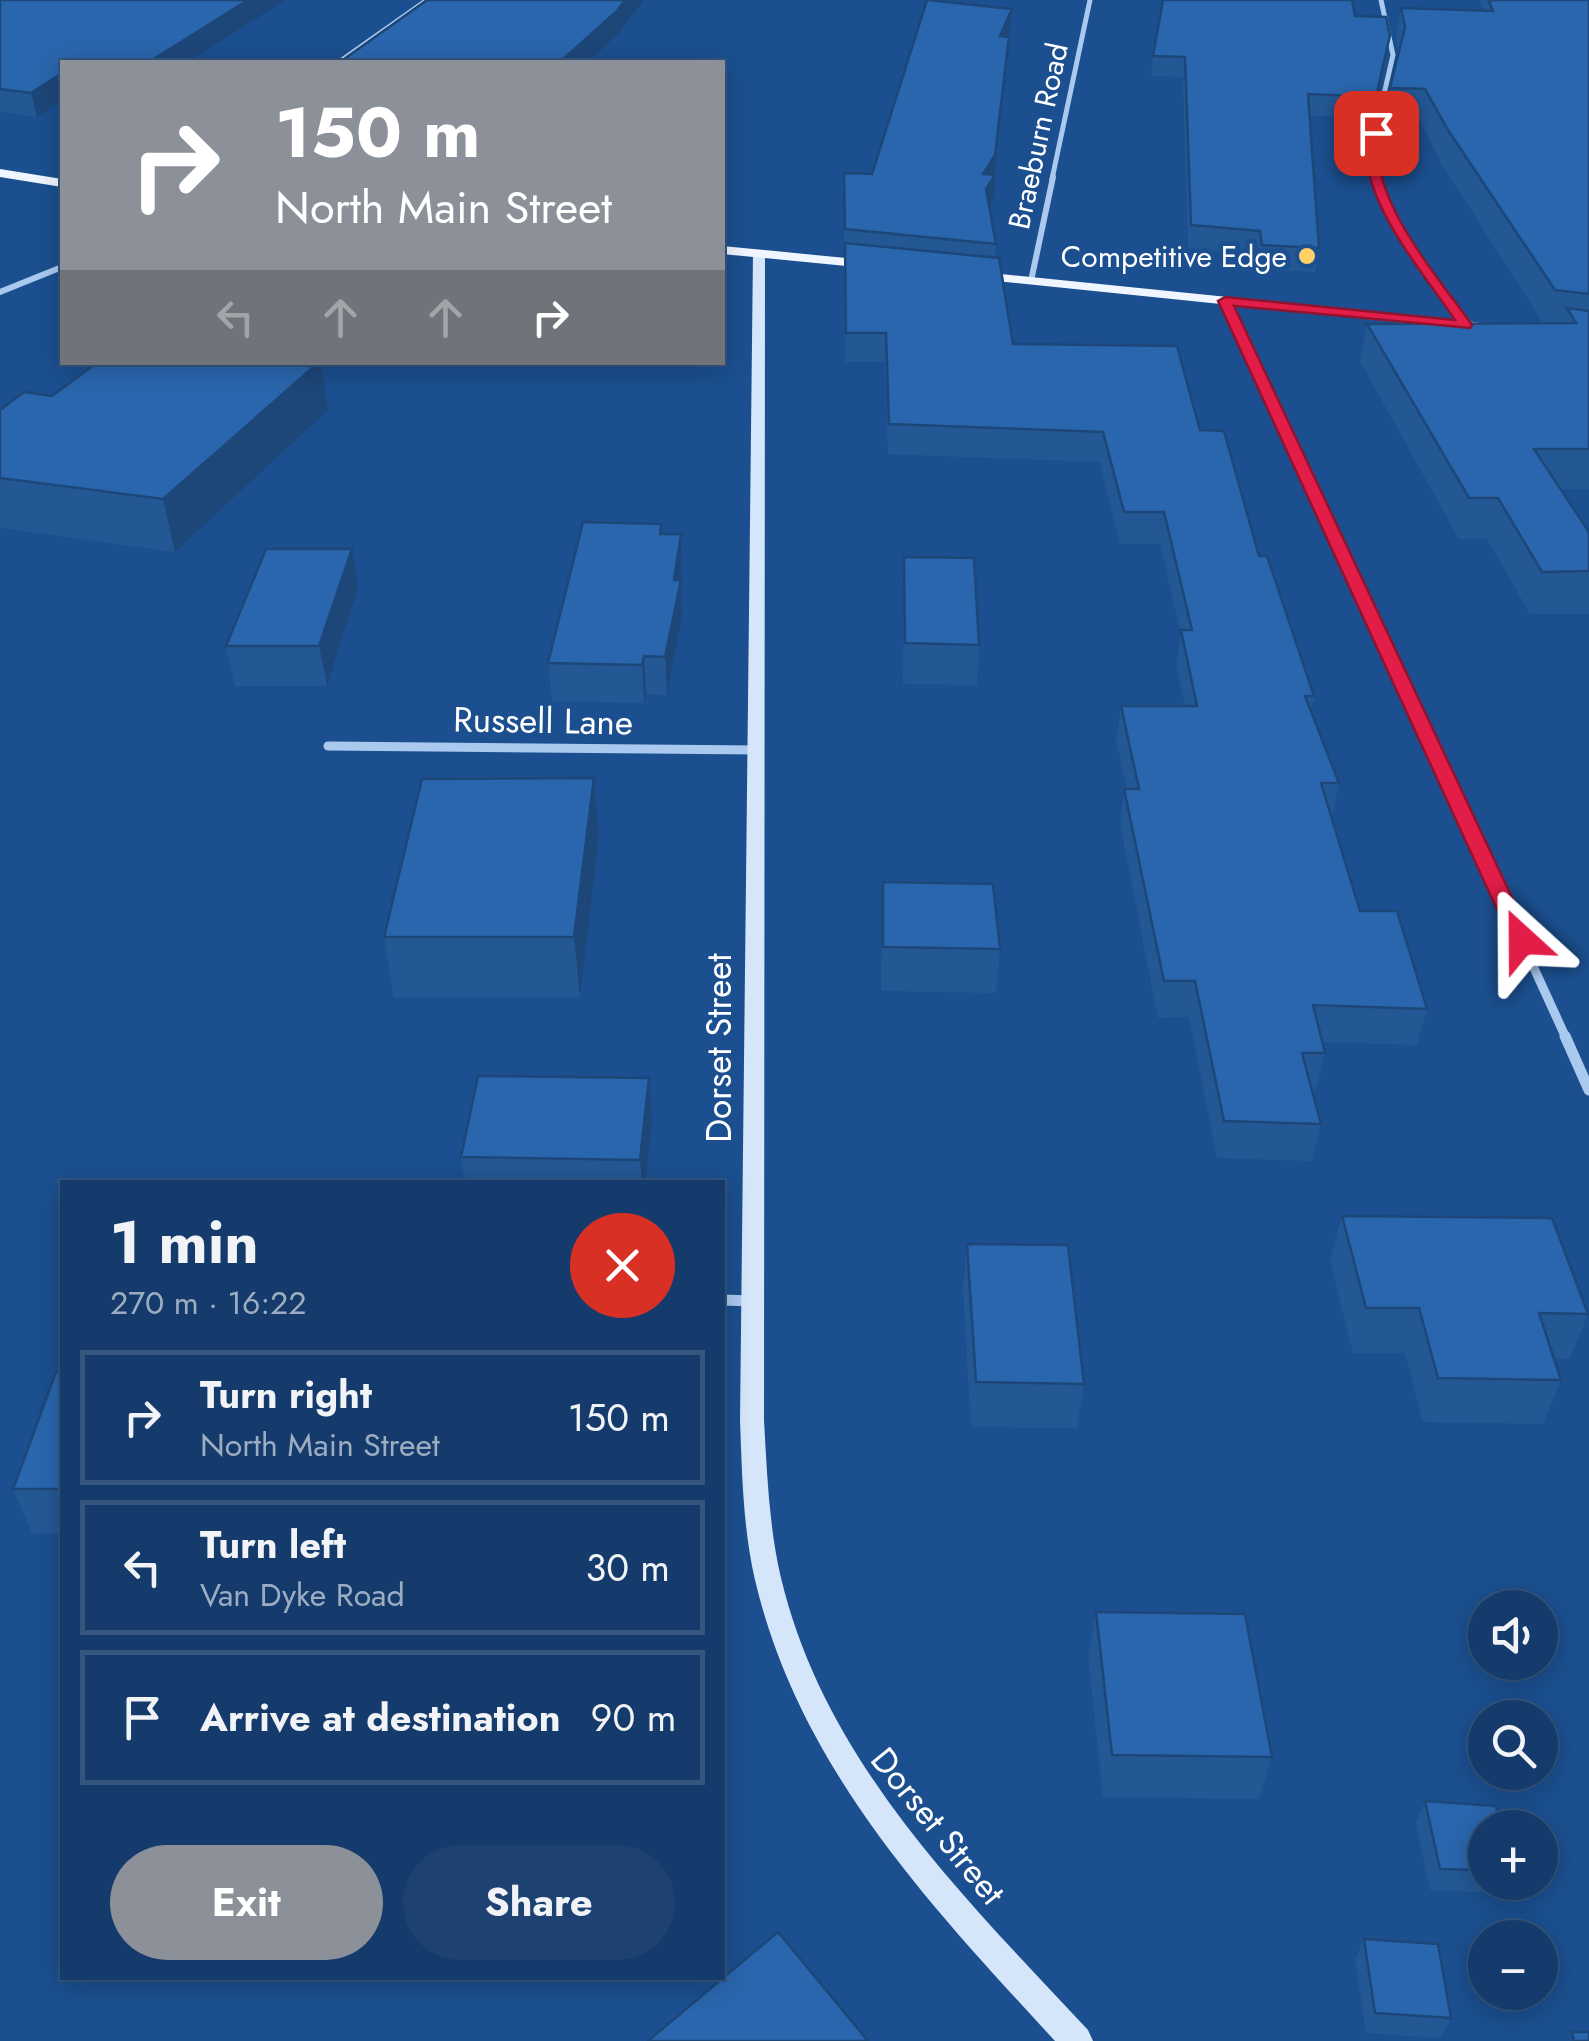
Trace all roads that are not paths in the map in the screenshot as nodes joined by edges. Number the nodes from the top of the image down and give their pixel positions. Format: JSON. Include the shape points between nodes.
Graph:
{"nodes":[{"id":1,"x":427,"y":0,"type":"edge"},
{"id":2,"x":1090,"y":0,"type":"edge"},
{"id":3,"x":1381,"y":0,"type":"edge"},
{"id":4,"x":342,"y":60,"type":"edge"},
{"id":5,"x":0,"y":173,"type":"edge"},
{"id":6,"x":60,"y":183,"type":"edge"},
{"id":7,"x":725,"y":250,"type":"edge"},
{"id":8,"x":759,"y":253,"type":"junction"},
{"id":9,"x":895,"y":267,"type":"edge"},
{"id":10,"x":60,"y":268,"type":"edge"},
{"id":11,"x":953,"y":273,"type":"edge"},
{"id":12,"x":1031,"y":281,"type":"junction"},
{"id":13,"x":0,"y":292,"type":"edge"},
{"id":14,"x":1225,"y":301,"type":"junction"},
{"id":15,"x":1465,"y":325,"type":"junction"},
{"id":16,"x":1503,"y":330,"type":"edge"},
{"id":17,"x":328,"y":746,"type":"dead end"},
{"id":18,"x":757,"y":750,"type":"junction"},
{"id":19,"x":1589,"y":1090,"type":"edge"},
{"id":20,"x":725,"y":1300,"type":"edge"},
{"id":21,"x":753,"y":1301,"type":"junction"},
{"id":22,"x":1077,"y":2041,"type":"edge"}],
"edges":[{"from":1,"to":4,"type":"street"},
{"from":2,"to":12,"type":"street","name":"Braeburn Road"},
{"from":3,"to":15,"type":"street","via":[[1392,56],[1373,166],[1391,216]]},
{"from":5,"to":6,"type":"main road"},
{"from":7,"to":8,"type":"main road"},
{"from":8,"to":9,"type":"main road"},
{"from":8,"to":18,"type":"street","name":"Dorset Street"},
{"from":10,"to":13,"type":"street"},
{"from":11,"to":12,"type":"main road"},
{"from":12,"to":14,"type":"main road"},
{"from":14,"to":15,"type":"main road"},
{"from":14,"to":19,"type":"street"},
{"from":15,"to":16,"type":"main road"},
{"from":17,"to":18,"type":"street","name":"Russell Lane"},
{"from":18,"to":21,"type":"street","name":"Dorset Street"},
{"from":20,"to":21,"type":"street"},
{"from":21,"to":22,"type":"street","name":"Dorset Street","via":[[759,1524],[776,1611],[798,1675],[840,1758],[888,1830]]}]}
